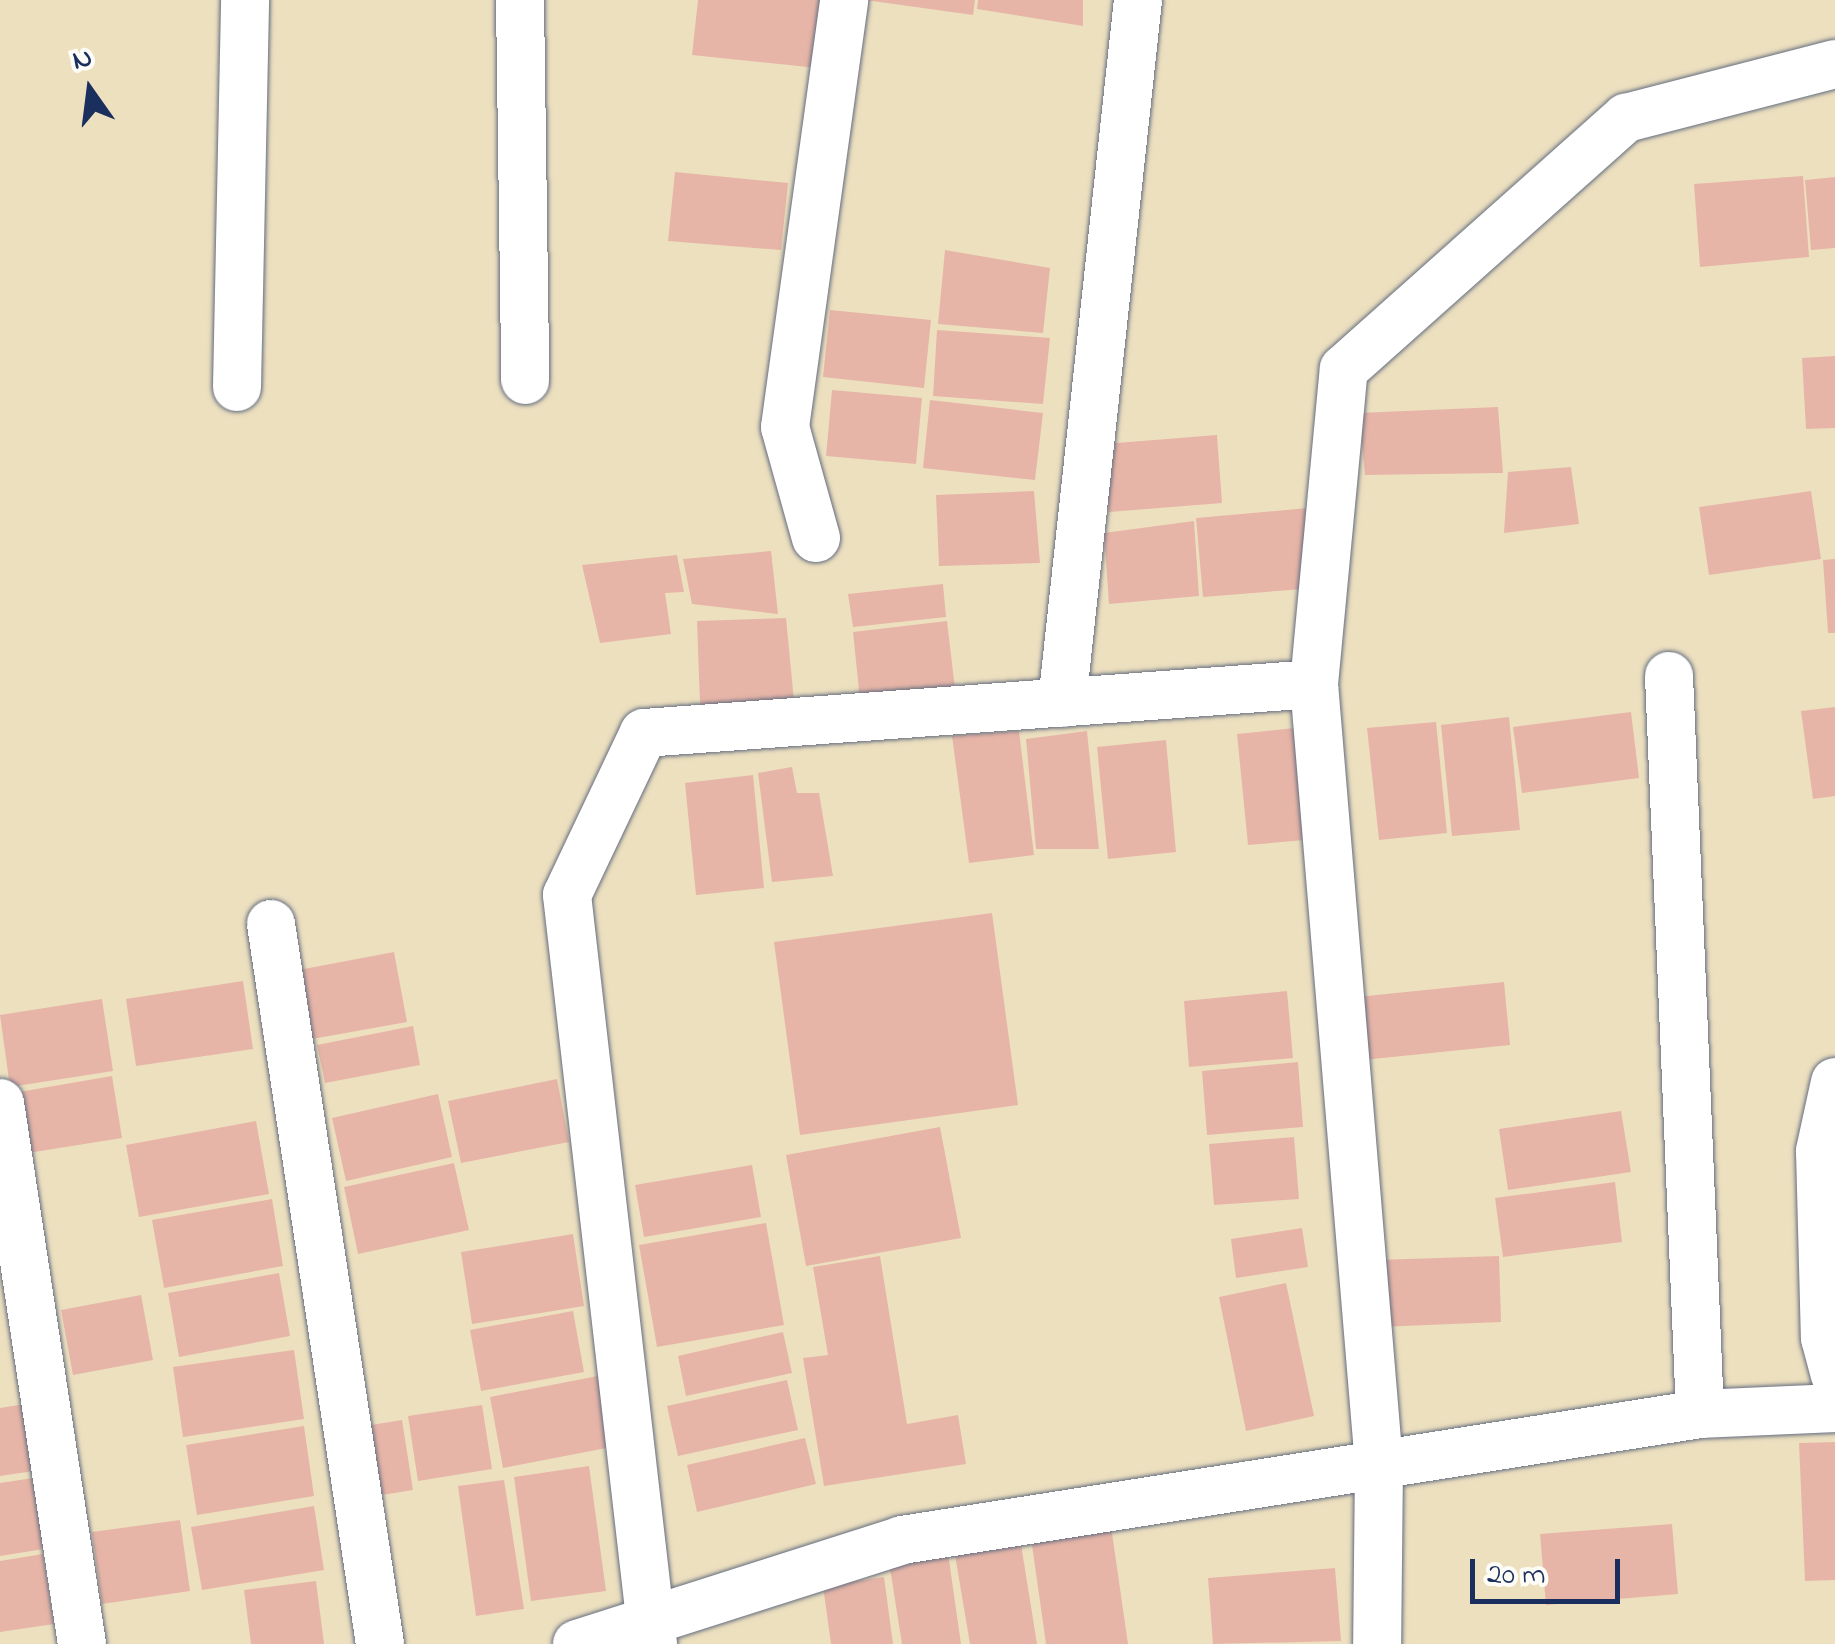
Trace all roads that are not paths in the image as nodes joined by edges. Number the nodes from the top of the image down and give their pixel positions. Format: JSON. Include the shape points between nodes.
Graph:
{"nodes":[{"id":1,"x":245,"y":0,"type":"edge"},
{"id":2,"x":520,"y":0,"type":"edge"},
{"id":3,"x":844,"y":0,"type":"edge"},
{"id":4,"x":1138,"y":0,"type":"edge"},
{"id":5,"x":1835,"y":64,"type":"edge"},
{"id":6,"x":525,"y":380,"type":"dead end"},
{"id":7,"x":237,"y":387,"type":"dead end"},
{"id":8,"x":816,"y":538,"type":"dead end"},
{"id":9,"x":1669,"y":676,"type":"dead end"},
{"id":10,"x":1314,"y":684,"type":"junction"},
{"id":11,"x":1062,"y":703,"type":"junction"},
{"id":12,"x":270,"y":924,"type":"dead end"},
{"id":13,"x":1835,"y":1082,"type":"edge"},
{"id":14,"x":0,"y":1104,"type":"edge"},
{"id":15,"x":1835,"y":1375,"type":"edge"},
{"id":16,"x":1835,"y":1408,"type":"edge"},
{"id":17,"x":1700,"y":1414,"type":"junction"},
{"id":18,"x":1379,"y":1465,"type":"junction"},
{"id":19,"x":651,"y":1632,"type":"edge"},
{"id":20,"x":82,"y":1644,"type":"edge"},
{"id":21,"x":380,"y":1644,"type":"edge"},
{"id":22,"x":578,"y":1644,"type":"edge"},
{"id":23,"x":1377,"y":1644,"type":"edge"}],
"edges":[{"from":1,"to":7,"type":"street"},
{"from":2,"to":6,"type":"street"},
{"from":3,"to":8,"type":"street","via":[[785,427]]},
{"from":4,"to":11,"type":"street"},
{"from":5,"to":10,"type":"street","via":[[1626,118],[1344,369]]},
{"from":9,"to":17,"type":"street"},
{"from":10,"to":11,"type":"street"},
{"from":10,"to":18,"type":"street"},
{"from":11,"to":19,"type":"street","via":[[644,734],[567,896]]},
{"from":12,"to":21,"type":"street"},
{"from":13,"to":15,"type":"street","via":[[1820,1151],[1825,1338]]},
{"from":14,"to":20,"type":"street"},
{"from":16,"to":17,"type":"street"},
{"from":17,"to":18,"type":"street"},
{"from":18,"to":19,"type":"street","via":[[902,1540]]},
{"from":18,"to":23,"type":"street"},
{"from":19,"to":22,"type":"street"}]}
